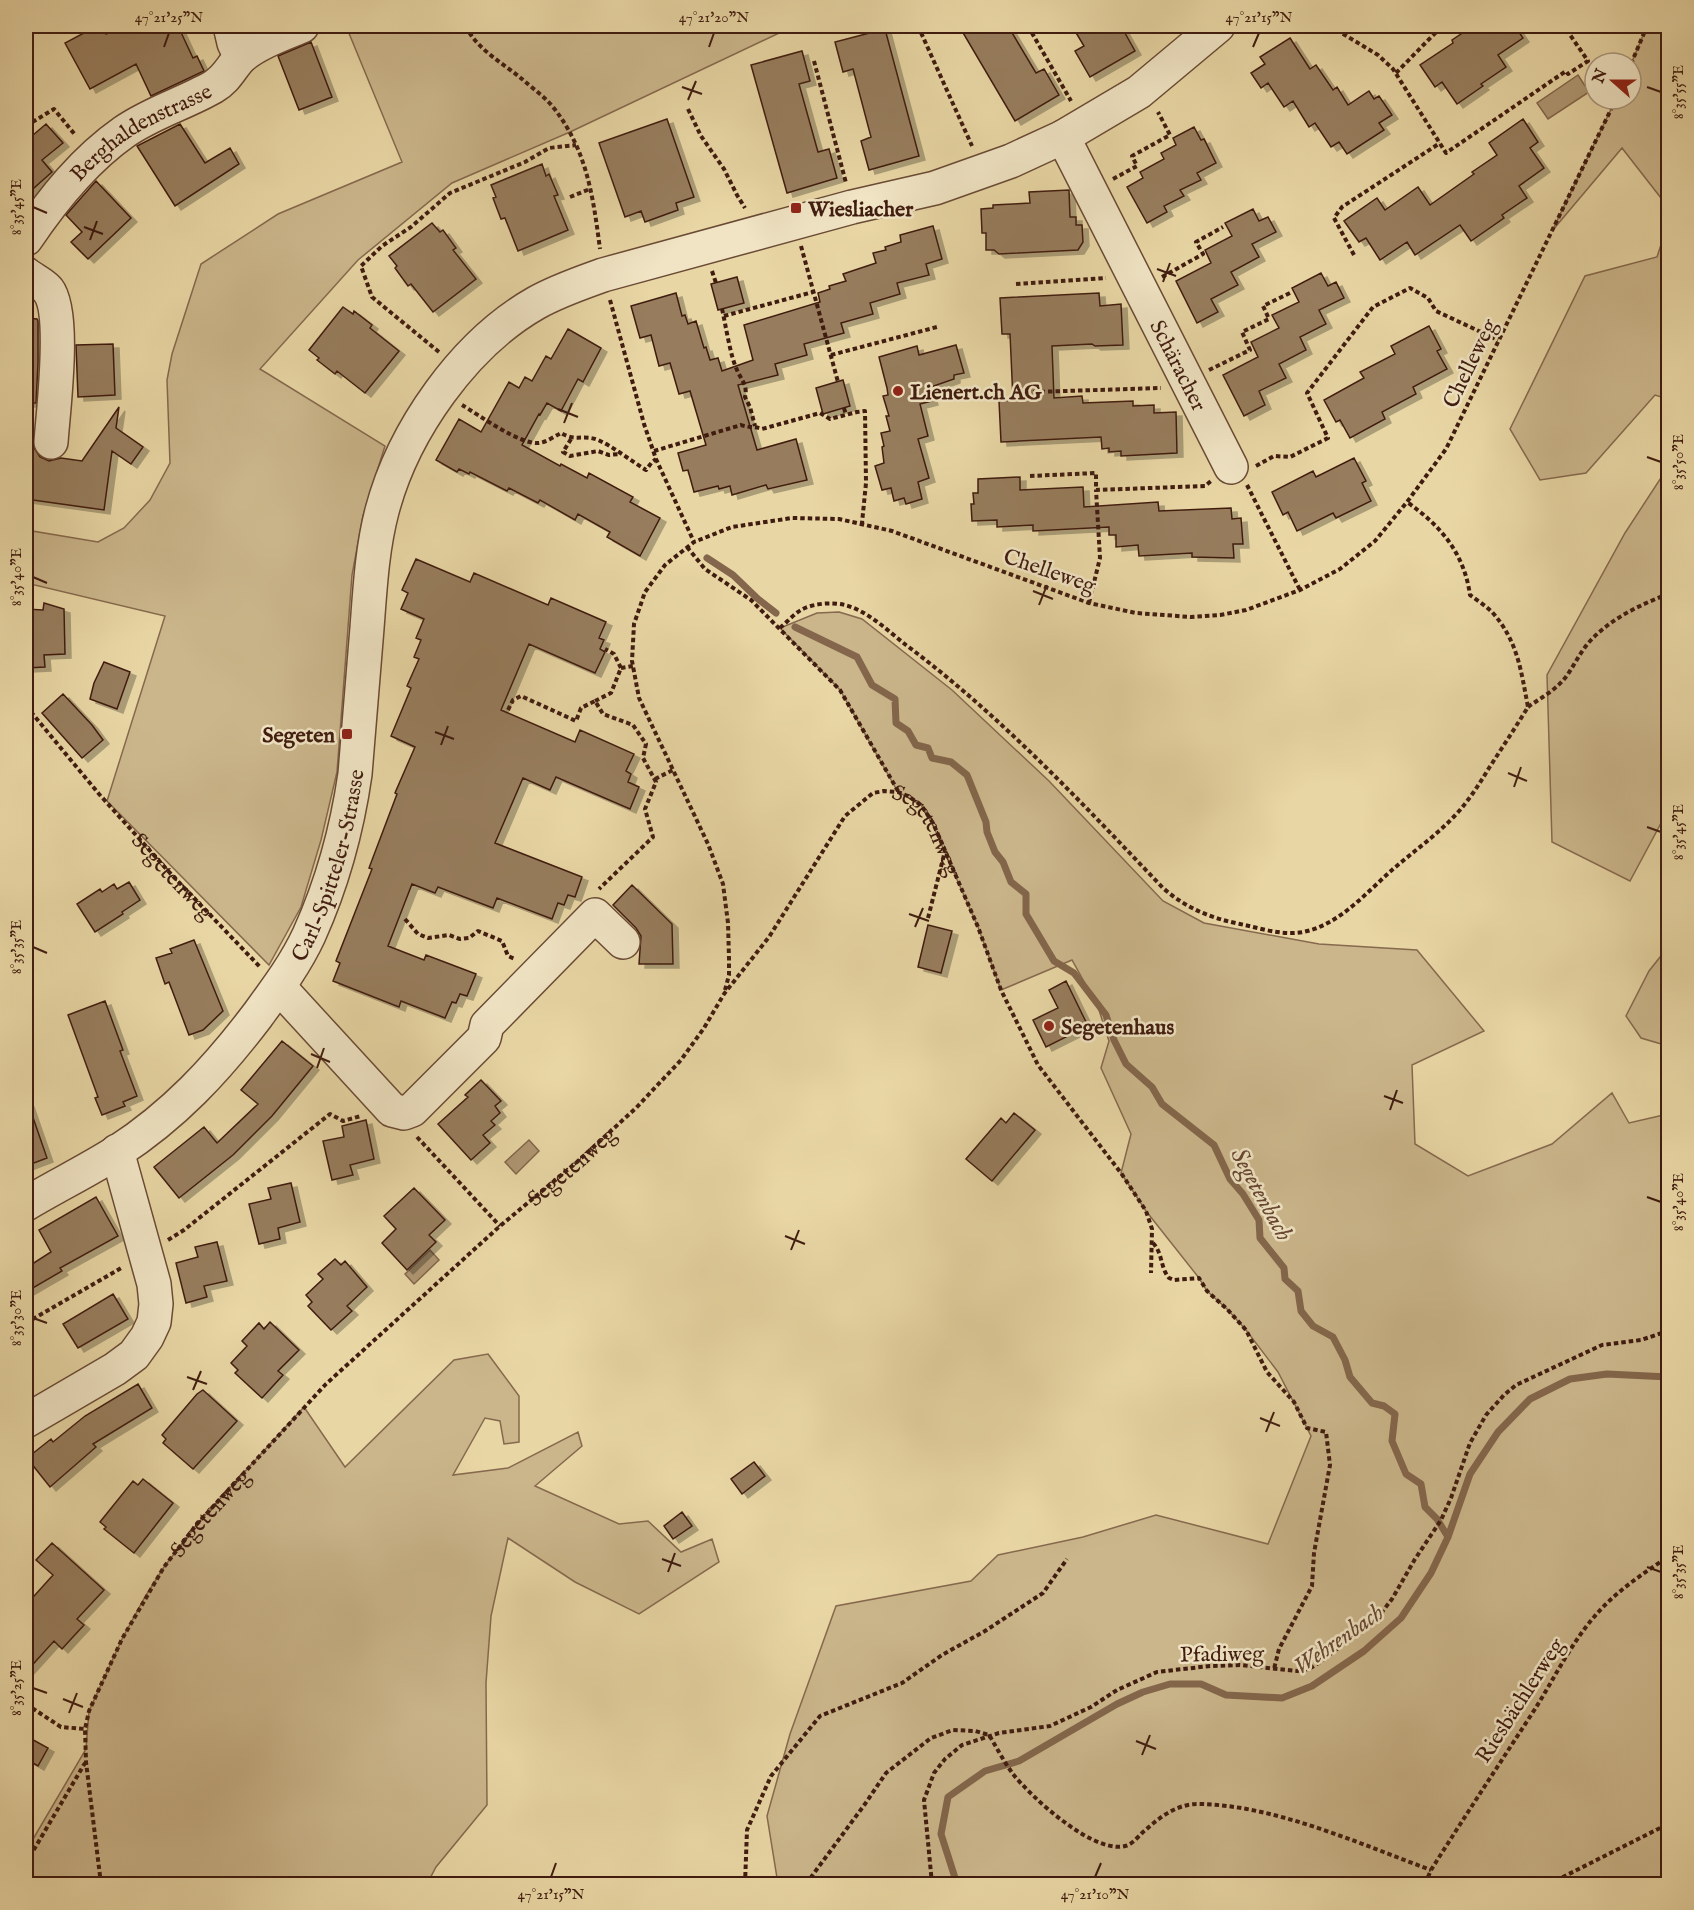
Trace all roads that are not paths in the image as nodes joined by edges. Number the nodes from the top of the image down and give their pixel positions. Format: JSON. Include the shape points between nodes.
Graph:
{"nodes":[{"id":1,"x":230,"y":26,"type":"edge"},
{"id":2,"x":302,"y":26,"type":"edge"},
{"id":3,"x":1218,"y":26,"type":"edge"},
{"id":4,"x":241,"y":57,"type":"junction"},
{"id":5,"x":1063,"y":137,"type":"junction"},
{"id":6,"x":26,"y":239,"type":"edge"},
{"id":7,"x":26,"y":274,"type":"edge"},
{"id":8,"x":51,"y":442,"type":"dead end"},
{"id":9,"x":1243,"y":466,"type":"road end"},
{"id":10,"x":623,"y":942,"type":"dead end"},
{"id":11,"x":279,"y":987,"type":"junction"},
{"id":12,"x":117,"y":1152,"type":"junction"},
{"id":13,"x":26,"y":1204,"type":"edge"},
{"id":14,"x":26,"y":1421,"type":"edge"}],
"edges":[{"from":1,"to":4,"type":"street"},
{"from":2,"to":4,"type":"street","name":"Berghaldenstrasse"},
{"from":3,"to":5,"type":"street","via":[[1144,87]]},
{"from":4,"to":6,"type":"street","name":"Berghaldenstrasse","via":[[215,86],[125,132],[94,158],[51,202]]},
{"from":5,"to":9,"type":"street","name":"Schäracher","via":[[1187,381]]},
{"from":5,"to":11,"type":"street","name":"Carl-Spitteler-Strasse","via":[[935,188],[852,207],[575,285],[536,303],[500,328],[465,362],[422,418],[387,493],[372,571],[356,774],[345,832],[309,935]]},
{"from":7,"to":8,"type":"street","via":[[48,290],[56,312],[58,355]]},
{"from":10,"to":11,"type":"street","via":[[595,915],[487,1025],[484,1038],[412,1110],[394,1107]]},
{"from":11,"to":12,"type":"street","name":"Carl-Spitteler-Strasse","via":[[188,1097]]},
{"from":12,"to":13,"type":"street","name":"Carl-Spitteler-Strasse"},
{"from":12,"to":14,"type":"street","via":[[154,1284],[154,1322],[134,1355]]}]}
